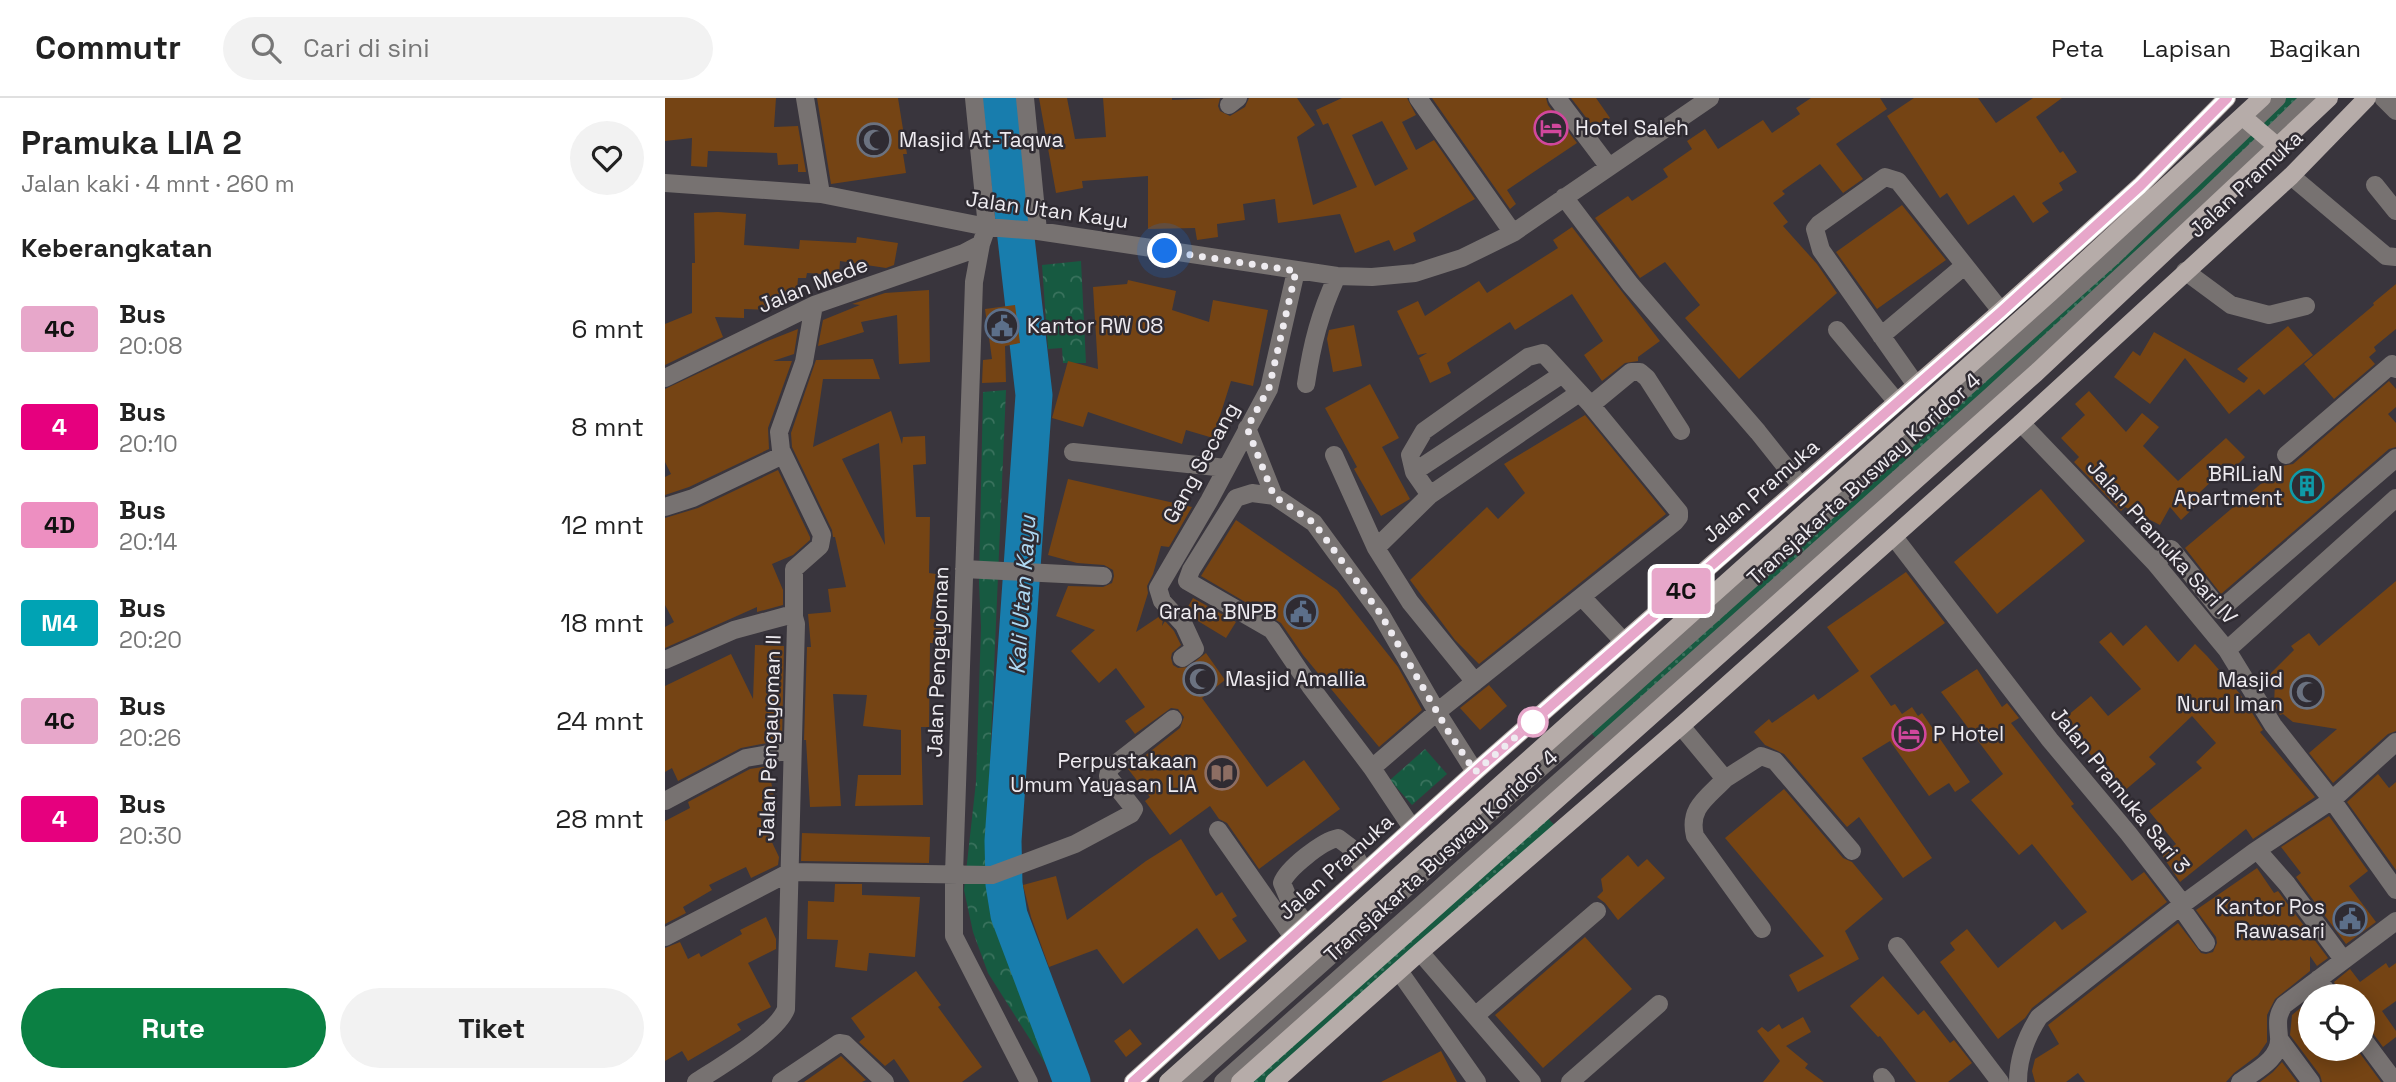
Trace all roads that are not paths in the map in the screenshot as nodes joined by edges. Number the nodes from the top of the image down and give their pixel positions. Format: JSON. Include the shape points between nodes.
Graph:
{"nodes":[{"id":1,"x":805,"y":98,"type":"edge"},
{"id":2,"x":974,"y":98,"type":"edge"},
{"id":3,"x":1024,"y":98,"type":"edge"},
{"id":4,"x":1418,"y":98,"type":"edge"},
{"id":5,"x":1557,"y":98,"type":"edge"},
{"id":6,"x":1710,"y":98,"type":"edge"},
{"id":7,"x":2227,"y":98,"type":"edge"},
{"id":8,"x":2262,"y":98,"type":"edge"},
{"id":9,"x":2277,"y":98,"type":"edge"},
{"id":10,"x":2310,"y":98,"type":"edge"},
{"id":11,"x":2329,"y":98,"type":"edge"},
{"id":12,"x":2367,"y":98,"type":"edge"},
{"id":13,"x":2247,"y":121,"type":"junction"},
{"id":14,"x":2273,"y":143,"type":"junction"},
{"id":15,"x":1609,"y":167,"type":"junction"},
{"id":16,"x":2291,"y":176,"type":"junction"},
{"id":17,"x":665,"y":183,"type":"edge"},
{"id":18,"x":2375,"y":185,"type":"dead end"},
{"id":19,"x":821,"y":194,"type":"junction"},
{"id":20,"x":1564,"y":198,"type":"junction"},
{"id":21,"x":2396,"y":211,"type":"edge"},
{"id":22,"x":1034,"y":231,"type":"junction"},
{"id":23,"x":1513,"y":233,"type":"junction"},
{"id":24,"x":984,"y":235,"type":"junction"},
{"id":25,"x":2396,"y":257,"type":"edge"},
{"id":26,"x":1964,"y":266,"type":"junction"},
{"id":27,"x":1296,"y":271,"type":"junction"},
{"id":28,"x":2185,"y":271,"type":"junction"},
{"id":29,"x":1337,"y":276,"type":"junction"},
{"id":30,"x":814,"y":305,"type":"junction"},
{"id":31,"x":2306,"y":306,"type":"dead end"},
{"id":32,"x":2001,"y":312,"type":"junction"},
{"id":33,"x":1837,"y":330,"type":"dead end"},
{"id":34,"x":1881,"y":336,"type":"junction"},
{"id":35,"x":2396,"y":369,"type":"edge"},
{"id":36,"x":1561,"y":375,"type":"junction"},
{"id":37,"x":665,"y":378,"type":"edge"},
{"id":38,"x":1306,"y":384,"type":"dead end"},
{"id":39,"x":1916,"y":385,"type":"junction"},
{"id":40,"x":1585,"y":399,"type":"junction"},
{"id":41,"x":1896,"y":401,"type":"junction"},
{"id":42,"x":2021,"y":423,"type":"junction"},
{"id":43,"x":1247,"y":428,"type":"junction"},
{"id":44,"x":1681,"y":431,"type":"dead end"},
{"id":45,"x":1073,"y":452,"type":"dead end"},
{"id":46,"x":783,"y":455,"type":"junction"},
{"id":47,"x":1334,"y":455,"type":"dead end"},
{"id":48,"x":2286,"y":455,"type":"dead end"},
{"id":49,"x":2396,"y":458,"type":"edge"},
{"id":50,"x":1226,"y":468,"type":"junction"},
{"id":51,"x":1414,"y":472,"type":"junction"},
{"id":52,"x":1801,"y":486,"type":"junction"},
{"id":53,"x":1430,"y":495,"type":"junction"},
{"id":54,"x":1274,"y":496,"type":"junction"},
{"id":55,"x":2396,"y":498,"type":"edge"},
{"id":56,"x":665,"y":508,"type":"edge"},
{"id":57,"x":1894,"y":537,"type":"junction"},
{"id":58,"x":1376,"y":548,"type":"junction"},
{"id":59,"x":2155,"y":563,"type":"junction"},
{"id":60,"x":964,"y":569,"type":"junction"},
{"id":61,"x":1103,"y":576,"type":"dead end"},
{"id":62,"x":1582,"y":597,"type":"junction"},
{"id":63,"x":794,"y":617,"type":"junction"},
{"id":64,"x":1624,"y":642,"type":"junction"},
{"id":65,"x":2227,"y":650,"type":"junction"},
{"id":66,"x":1182,"y":658,"type":"dead end"},
{"id":67,"x":665,"y":660,"type":"edge"},
{"id":68,"x":1475,"y":682,"type":"junction"},
{"id":69,"x":1437,"y":712,"type":"junction"},
{"id":70,"x":1173,"y":719,"type":"dead end"},
{"id":71,"x":1681,"y":726,"type":"junction"},
{"id":72,"x":2396,"y":742,"type":"edge"},
{"id":73,"x":1503,"y":748,"type":"junction"},
{"id":74,"x":792,"y":750,"type":"junction"},
{"id":75,"x":1372,"y":768,"type":"junction"},
{"id":76,"x":1518,"y":768,"type":"junction"},
{"id":77,"x":1475,"y":772,"type":"junction"},
{"id":78,"x":1725,"y":779,"type":"junction"},
{"id":79,"x":2332,"y":800,"type":"junction"},
{"id":80,"x":665,"y":801,"type":"edge"},
{"id":81,"x":1412,"y":828,"type":"junction"},
{"id":82,"x":1218,"y":830,"type":"dead end"},
{"id":83,"x":1852,"y":851,"type":"dead end"},
{"id":84,"x":2258,"y":851,"type":"junction"},
{"id":85,"x":790,"y":872,"type":"junction"},
{"id":86,"x":1364,"y":872,"type":"junction"},
{"id":87,"x":954,"y":874,"type":"junction"},
{"id":88,"x":2396,"y":890,"type":"edge"},
{"id":89,"x":2182,"y":905,"type":"junction"},
{"id":90,"x":1597,"y":911,"type":"dead end"},
{"id":91,"x":2396,"y":921,"type":"edge"},
{"id":92,"x":1762,"y":929,"type":"dead end"},
{"id":93,"x":1299,"y":931,"type":"junction"},
{"id":94,"x":665,"y":937,"type":"edge"},
{"id":95,"x":2206,"y":943,"type":"dead end"},
{"id":96,"x":1897,"y":946,"type":"dead end"},
{"id":97,"x":1420,"y":952,"type":"junction"},
{"id":98,"x":2346,"y":958,"type":"junction"},
{"id":99,"x":1399,"y":971,"type":"junction"},
{"id":100,"x":2318,"y":979,"type":"junction"},
{"id":101,"x":2322,"y":984,"type":"edge"},
{"id":102,"x":1658,"y":1004,"type":"dead end"},
{"id":103,"x":1475,"y":1016,"type":"junction"},
{"id":104,"x":2280,"y":1040,"type":"junction"},
{"id":105,"x":2375,"y":1055,"type":"edge"},
{"id":106,"x":696,"y":1082,"type":"edge"},
{"id":107,"x":781,"y":1082,"type":"edge"},
{"id":108,"x":885,"y":1082,"type":"edge"},
{"id":109,"x":1029,"y":1082,"type":"edge"},
{"id":110,"x":1133,"y":1082,"type":"edge"},
{"id":111,"x":1168,"y":1082,"type":"edge"},
{"id":112,"x":1189,"y":1082,"type":"edge"},
{"id":113,"x":1223,"y":1082,"type":"edge"},
{"id":114,"x":1240,"y":1082,"type":"edge"},
{"id":115,"x":1274,"y":1082,"type":"edge"},
{"id":116,"x":1477,"y":1082,"type":"edge"},
{"id":117,"x":1532,"y":1082,"type":"edge"},
{"id":118,"x":1570,"y":1082,"type":"edge"},
{"id":119,"x":2000,"y":1082,"type":"edge"},
{"id":120,"x":2018,"y":1082,"type":"edge"},
{"id":121,"x":2240,"y":1082,"type":"edge"},
{"id":122,"x":2311,"y":1082,"type":"edge"},
{"id":123,"x":2395,"y":1082,"type":"edge"}],
"edges":[{"from":1,"to":19,"type":"street"},
{"from":2,"to":24,"type":"street","name":"Jalan Pengayoman"},
{"from":3,"to":22,"type":"street"},
{"from":4,"to":23,"type":"street"},
{"from":5,"to":15,"type":"street"},
{"from":6,"to":15,"type":"street","name":"Jalan Utan Kayu"},
{"from":7,"to":32,"type":"main road","name":"Jalan Pramuka","via":[[2140,186]]},
{"from":8,"to":13,"type":"main road","name":"Jalan Pramuka"},
{"from":9,"to":13,"type":"street","name":"Transjakarta Busway Koridor 4"},
{"from":10,"to":14,"type":"street","name":"Transjakarta Busway Koridor 4"},
{"from":11,"to":14,"type":"main road","name":"Jalan Pramuka"},
{"from":12,"to":16,"type":"main road","name":"Jalan Pramuka"},
{"from":13,"to":14,"type":"main road"},
{"from":13,"to":76,"type":"main road","name":"Jalan Pramuka"},
{"from":13,"to":112,"type":"street","name":"Transjakarta Busway Koridor 4","via":[[2113,256]]},
{"from":14,"to":113,"type":"street","name":"Transjakarta Busway Koridor 4"},
{"from":14,"to":114,"type":"main road","name":"Jalan Pramuka","via":[[2036,373]]},
{"from":15,"to":20,"type":"street","name":"Jalan Utan Kayu"},
{"from":16,"to":25,"type":"street","via":[[2386,256]]},
{"from":16,"to":28,"type":"main road","name":"Jalan Pramuka"},
{"from":17,"to":19,"type":"street","name":"Jalan Utan Kayu"},
{"from":18,"to":21,"type":"street"},
{"from":19,"to":24,"type":"street","name":"Jalan Utan Kayu"},
{"from":20,"to":23,"type":"street","name":"Jalan Utan Kayu"},
{"from":20,"to":52,"type":"street","via":[[1630,284]]},
{"from":22,"to":24,"type":"street","name":"Jalan Utan Kayu","via":[[1005,229]]},
{"from":22,"to":27,"type":"street","name":"Jalan Utan Kayu"},
{"from":23,"to":29,"type":"street","name":"Jalan Utan Kayu","via":[[1462,258],[1415,273]]},
{"from":24,"to":30,"type":"street","name":"Jalan Mede","via":[[964,253]]},
{"from":24,"to":60,"type":"street","name":"Jalan Pengayoman","via":[[974,282]]},
{"from":26,"to":32,"type":"street"},
{"from":26,"to":34,"type":"street"},
{"from":26,"to":34,"type":"street","via":[[1892,178],[1885,177],[1819,224],[1815,229],[1821,250]]},
{"from":27,"to":29,"type":"street","name":"Jalan Utan Kayu"},
{"from":27,"to":43,"type":"street","name":"Gang Secang","via":[[1269,388]]},
{"from":28,"to":31,"type":"street","via":[[2231,306],[2269,315]]},
{"from":28,"to":42,"type":"main road","name":"Jalan Pramuka"},
{"from":29,"to":38,"type":"street","via":[[1318,319]]},
{"from":30,"to":37,"type":"street","name":"Jalan Mede"},
{"from":30,"to":46,"type":"street","via":[[804,362],[779,432]]},
{"from":32,"to":39,"type":"main road","name":"Jalan Pramuka"},
{"from":33,"to":41,"type":"street"},
{"from":34,"to":39,"type":"street"},
{"from":35,"to":48,"type":"street","via":[[2392,364]]},
{"from":36,"to":40,"type":"street"},
{"from":36,"to":51,"type":"street"},
{"from":36,"to":51,"type":"street","via":[[1543,354],[1528,358],[1424,431],[1410,455]]},
{"from":39,"to":41,"type":"main road","name":"Jalan Pramuka"},
{"from":40,"to":44,"type":"street","via":[[1631,372],[1640,372]]},
{"from":40,"to":53,"type":"street"},
{"from":40,"to":62,"type":"street","via":[[1679,517]]},
{"from":41,"to":52,"type":"main road","name":"Jalan Pramuka"},
{"from":42,"to":57,"type":"main road","name":"Jalan Pramuka"},
{"from":42,"to":59,"type":"street","name":"Jalan Pramuka Sari IV"},
{"from":43,"to":50,"type":"street","name":"Gang Secang"},
{"from":43,"to":54,"type":"street"},
{"from":45,"to":50,"type":"street"},
{"from":46,"to":56,"type":"street"},
{"from":46,"to":63,"type":"street","via":[[822,535],[820,546],[794,569]]},
{"from":47,"to":58,"type":"street"},
{"from":49,"to":59,"type":"street","via":[[2221,610],[2171,550]]},
{"from":50,"to":66,"type":"street","name":"Gang Secang","via":[[1158,588],[1195,649]]},
{"from":51,"to":53,"type":"street"},
{"from":52,"to":64,"type":"main road","name":"Jalan Pramuka"},
{"from":53,"to":58,"type":"street"},
{"from":54,"to":69,"type":"street","via":[[1314,523],[1380,613]]},
{"from":54,"to":75,"type":"street","via":[[1252,493],[1236,498],[1187,581],[1272,630]]},
{"from":55,"to":65,"type":"street","name":"Jalan Pramuka Sari IV"},
{"from":57,"to":71,"type":"main road","name":"Jalan Pramuka"},
{"from":57,"to":89,"type":"street","name":"Jalan Pramuka Sari 3"},
{"from":58,"to":68,"type":"street","via":[[1410,602]]},
{"from":59,"to":65,"type":"street","name":"Jalan Pramuka Sari IV"},
{"from":60,"to":61,"type":"street"},
{"from":60,"to":87,"type":"street","name":"Jalan Pengayoman"},
{"from":62,"to":64,"type":"street"},
{"from":62,"to":68,"type":"street"},
{"from":63,"to":67,"type":"street","name":"Jalan Pengayoman II","via":[[734,630]]},
{"from":63,"to":74,"type":"street","name":"Jalan Pengayoman II"},
{"from":64,"to":73,"type":"main road","name":"Jalan Pramuka"},
{"from":65,"to":79,"type":"street","via":[[2273,724]]},
{"from":68,"to":69,"type":"street"},
{"from":69,"to":75,"type":"street"},
{"from":69,"to":77,"type":"street"},
{"from":70,"to":87,"type":"street","via":[[1110,768],[1108,776],[1134,809],[1131,814],[1075,844],[992,875]]},
{"from":71,"to":78,"type":"street"},
{"from":71,"to":97,"type":"main road","name":"Jalan Pramuka"},
{"from":72,"to":79,"type":"street"},
{"from":73,"to":76,"type":"main road"},
{"from":73,"to":77,"type":"main road","name":"Jalan Pramuka"},
{"from":74,"to":80,"type":"street","via":[[746,758]]},
{"from":74,"to":85,"type":"street","name":"Jalan Pengayoman II"},
{"from":75,"to":81,"type":"street"},
{"from":76,"to":111,"type":"main road","name":"Jalan Pramuka"},
{"from":77,"to":81,"type":"main road","name":"Jalan Pramuka"},
{"from":78,"to":83,"type":"street","via":[[1761,756],[1775,761]]},
{"from":78,"to":92,"type":"street","via":[[1696,809],[1692,824],[1695,836]]},
{"from":79,"to":84,"type":"street"},
{"from":79,"to":88,"type":"street"},
{"from":81,"to":86,"type":"main road","name":"Jalan Pramuka"},
{"from":82,"to":93,"type":"street"},
{"from":84,"to":89,"type":"street"},
{"from":84,"to":98,"type":"street"},
{"from":85,"to":87,"type":"street"},
{"from":85,"to":94,"type":"street"},
{"from":85,"to":106,"type":"street","name":"Jalan Pengayoman II","via":[[786,1009],[779,1022]]},
{"from":86,"to":93,"type":"main road","name":"Jalan Pramuka"},
{"from":86,"to":93,"type":"street","via":[[1350,847],[1338,838],[1328,840],[1285,874],[1282,883]]},
{"from":87,"to":109,"type":"street","name":"Jalan Pengayoman","via":[[954,936]]},
{"from":89,"to":95,"type":"street"},
{"from":89,"to":120,"type":"street","name":"Jalan Pramuka Sari 3","via":[[2039,1017],[2022,1050]]},
{"from":90,"to":103,"type":"street"},
{"from":91,"to":98,"type":"street"},
{"from":93,"to":110,"type":"main road","name":"Jalan Pramuka"},
{"from":96,"to":119,"type":"street"},
{"from":97,"to":99,"type":"main road","name":"Jalan Pramuka"},
{"from":97,"to":103,"type":"street"},
{"from":98,"to":100,"type":"street"},
{"from":99,"to":115,"type":"main road","name":"Jalan Pramuka"},
{"from":99,"to":116,"type":"street"},
{"from":100,"to":101,"type":"street"},
{"from":100,"to":104,"type":"street","via":[[2279,1013]]},
{"from":102,"to":118,"type":"street"},
{"from":103,"to":117,"type":"street"},
{"from":104,"to":121,"type":"street","via":[[2272,1058]]},
{"from":104,"to":122,"type":"street"},
{"from":105,"to":123,"type":"street"},
{"from":107,"to":108,"type":"street","via":[[839,1043]]}]}
